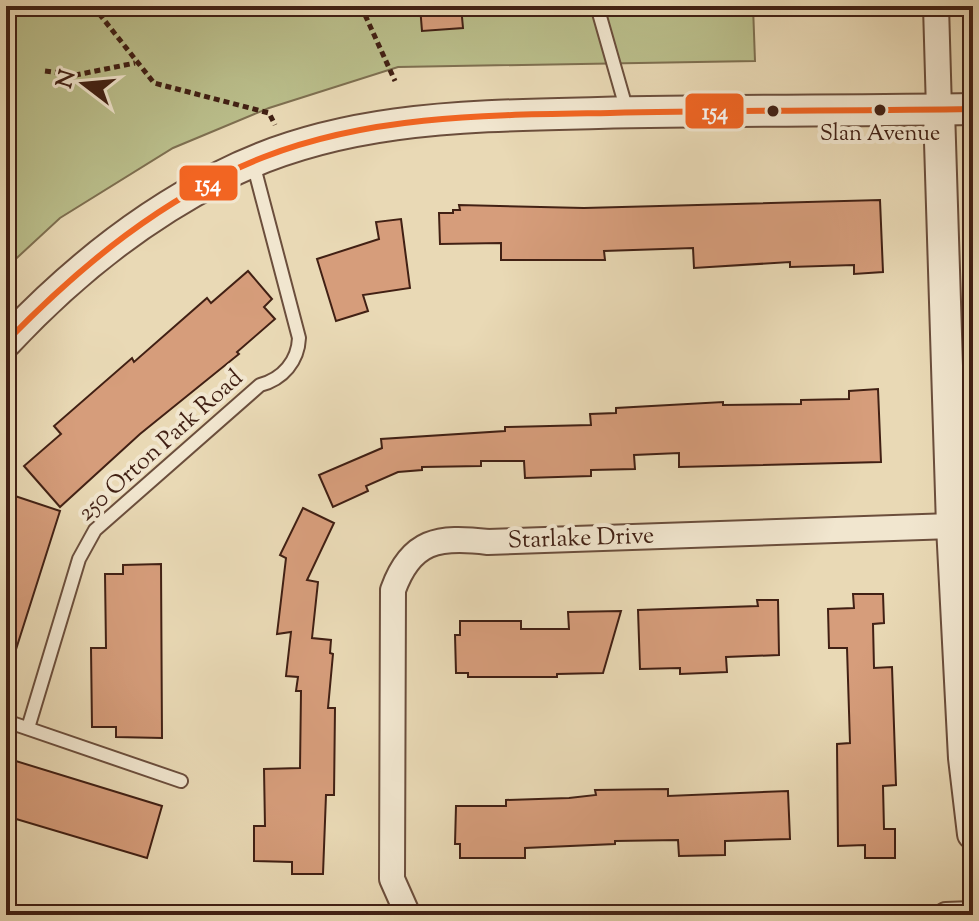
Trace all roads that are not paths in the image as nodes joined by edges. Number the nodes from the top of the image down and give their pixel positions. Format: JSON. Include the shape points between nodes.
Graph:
{"nodes":[{"id":1,"x":597,"y":6,"type":"edge"},
{"id":2,"x":936,"y":6,"type":"edge"},
{"id":3,"x":973,"y":109,"type":"edge"},
{"id":4,"x":939,"y":110,"type":"junction"},
{"id":5,"x":628,"y":112,"type":"junction"},
{"id":6,"x":253,"y":163,"type":"junction"},
{"id":7,"x":6,"y":342,"type":"edge"},
{"id":8,"x":952,"y":526,"type":"junction"},
{"id":9,"x":6,"y":721,"type":"edge"},
{"id":10,"x":28,"y":728,"type":"junction"},
{"id":11,"x":181,"y":781,"type":"dead end"},
{"id":12,"x":973,"y":834,"type":"edge"},
{"id":13,"x":973,"y":914,"type":"edge"},
{"id":14,"x":408,"y":915,"type":"edge"},
{"id":15,"x":946,"y":915,"type":"edge"}],
"edges":[{"from":1,"to":5,"type":"lane"},
{"from":2,"to":4,"type":"street"},
{"from":3,"to":4,"type":"street"},
{"from":4,"to":5,"type":"street"},
{"from":4,"to":8,"type":"street"},
{"from":5,"to":6,"type":"street","via":[[473,114],[349,131]]},
{"from":6,"to":7,"type":"street","via":[[137,226],[53,293]]},
{"from":6,"to":10,"type":"lane","name":"250 Orton Park Road","via":[[299,338],[296,356],[286,371],[260,385],[95,530],[79,559]]},
{"from":8,"to":12,"type":"street"},
{"from":8,"to":14,"type":"street","name":"Starlake Drive","via":[[464,539],[423,548],[403,562],[393,590],[392,879]]},
{"from":9,"to":10,"type":"lane"},
{"from":10,"to":11,"type":"lane"},
{"from":13,"to":15,"type":"street"}]}
